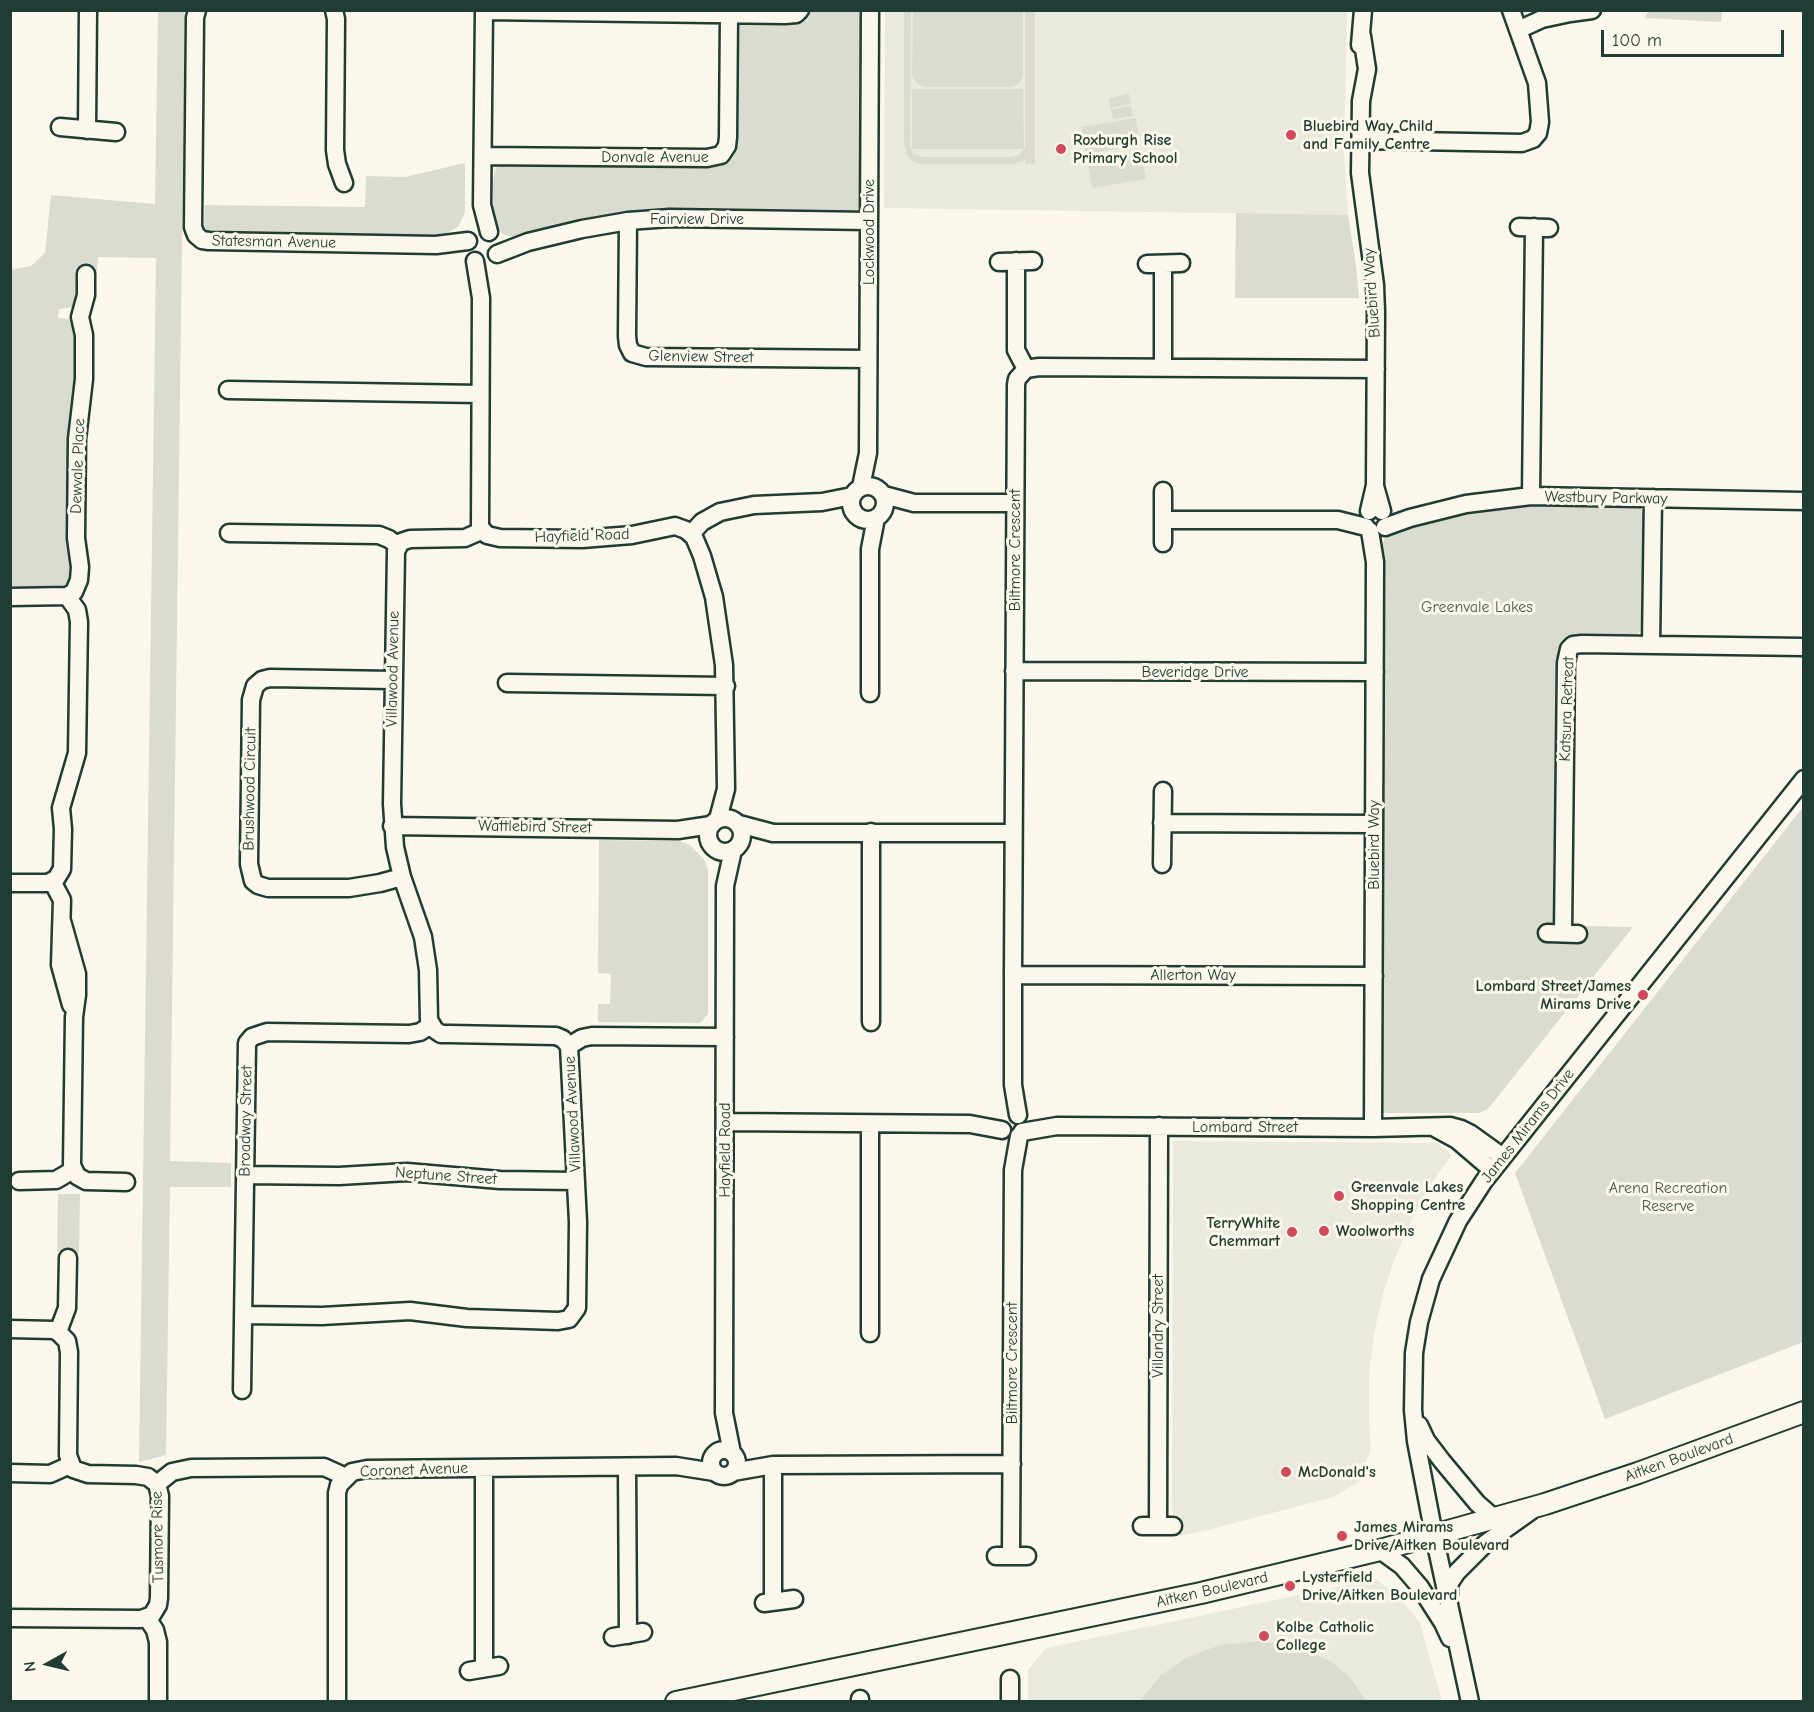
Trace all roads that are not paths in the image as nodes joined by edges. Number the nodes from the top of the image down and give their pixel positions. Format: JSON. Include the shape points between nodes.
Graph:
{"nodes":[{"id":1,"x":88,"y":10,"type":"edge"},
{"id":2,"x":197,"y":10,"type":"edge"},
{"id":3,"x":334,"y":10,"type":"edge"},
{"id":4,"x":800,"y":10,"type":"edge"},
{"id":5,"x":870,"y":10,"type":"edge"},
{"id":6,"x":1363,"y":10,"type":"edge"},
{"id":7,"x":1510,"y":10,"type":"edge"},
{"id":8,"x":1592,"y":10,"type":"edge"},
{"id":9,"x":484,"y":11,"type":"edge"},
{"id":10,"x":729,"y":15,"type":"junction"},
{"id":11,"x":1518,"y":30,"type":"junction"},
{"id":12,"x":60,"y":127,"type":"dead end"},
{"id":13,"x":87,"y":130,"type":"junction"},
{"id":14,"x":116,"y":132,"type":"dead end"},
{"id":15,"x":1360,"y":140,"type":"junction"},
{"id":16,"x":483,"y":156,"type":"junction"},
{"id":17,"x":344,"y":183,"type":"dead end"},
{"id":18,"x":628,"y":221,"type":"junction"},
{"id":19,"x":869,"y":221,"type":"junction"},
{"id":20,"x":1534,"y":227,"type":"dead end"},
{"id":21,"x":482,"y":247,"type":"junction"},
{"id":22,"x":1016,"y":261,"type":"dead end"},
{"id":23,"x":1181,"y":263,"type":"dead end"},
{"id":24,"x":86,"y":274,"type":"dead end"},
{"id":25,"x":868,"y":359,"type":"junction"},
{"id":26,"x":1163,"y":367,"type":"junction"},
{"id":27,"x":1026,"y":369,"type":"junction"},
{"id":28,"x":1376,"y":369,"type":"junction"},
{"id":29,"x":228,"y":390,"type":"dead end"},
{"id":30,"x":480,"y":394,"type":"junction"},
{"id":31,"x":1163,"y":491,"type":"dead end"},
{"id":32,"x":1531,"y":496,"type":"junction"},
{"id":33,"x":1653,"y":498,"type":"junction"},
{"id":34,"x":1803,"y":501,"type":"edge"},
{"id":35,"x":868,"y":503,"type":"junction"},
{"id":36,"x":1015,"y":503,"type":"junction"},
{"id":37,"x":1163,"y":520,"type":"junction"},
{"id":38,"x":1376,"y":520,"type":"junction"},
{"id":39,"x":481,"y":531,"type":"junction"},
{"id":40,"x":229,"y":533,"type":"dead end"},
{"id":41,"x":691,"y":534,"type":"junction"},
{"id":42,"x":1163,"y":543,"type":"dead end"},
{"id":43,"x":398,"y":546,"type":"junction"},
{"id":44,"x":67,"y":596,"type":"junction"},
{"id":45,"x":10,"y":597,"type":"edge"},
{"id":46,"x":1651,"y":645,"type":"junction"},
{"id":47,"x":1803,"y":647,"type":"edge"},
{"id":48,"x":1014,"y":671,"type":"junction"},
{"id":49,"x":1375,"y":672,"type":"junction"},
{"id":50,"x":393,"y":680,"type":"junction"},
{"id":51,"x":507,"y":683,"type":"dead end"},
{"id":52,"x":726,"y":686,"type":"junction"},
{"id":53,"x":870,"y":693,"type":"dead end"},
{"id":54,"x":1803,"y":779,"type":"edge"},
{"id":55,"x":1163,"y":791,"type":"dead end"},
{"id":56,"x":1162,"y":823,"type":"junction"},
{"id":57,"x":1374,"y":824,"type":"junction"},
{"id":58,"x":392,"y":826,"type":"junction"},
{"id":59,"x":871,"y":832,"type":"junction"},
{"id":60,"x":1013,"y":833,"type":"junction"},
{"id":61,"x":725,"y":834,"type":"junction"},
{"id":62,"x":1162,"y":864,"type":"dead end"},
{"id":63,"x":402,"y":876,"type":"junction"},
{"id":64,"x":52,"y":881,"type":"junction"},
{"id":65,"x":10,"y":883,"type":"edge"},
{"id":66,"x":1563,"y":933,"type":"dead end"},
{"id":67,"x":1013,"y":975,"type":"junction"},
{"id":68,"x":1374,"y":976,"type":"junction"},
{"id":69,"x":871,"y":1022,"type":"dead end"},
{"id":70,"x":431,"y":1025,"type":"junction"},
{"id":71,"x":725,"y":1037,"type":"junction"},
{"id":72,"x":570,"y":1046,"type":"junction"},
{"id":73,"x":725,"y":1122,"type":"junction"},
{"id":74,"x":870,"y":1124,"type":"junction"},
{"id":75,"x":1013,"y":1125,"type":"junction"},
{"id":76,"x":1159,"y":1126,"type":"junction"},
{"id":77,"x":1373,"y":1128,"type":"junction"},
{"id":78,"x":1434,"y":1128,"type":"junction"},
{"id":79,"x":1503,"y":1157,"type":"junction"},
{"id":80,"x":73,"y":1170,"type":"junction"},
{"id":81,"x":1492,"y":1170,"type":"junction"},
{"id":82,"x":245,"y":1175,"type":"junction"},
{"id":83,"x":19,"y":1181,"type":"dead end"},
{"id":84,"x":576,"y":1181,"type":"junction"},
{"id":85,"x":126,"y":1182,"type":"dead end"},
{"id":86,"x":68,"y":1258,"type":"dead end"},
{"id":87,"x":243,"y":1315,"type":"junction"},
{"id":88,"x":10,"y":1329,"type":"edge"},
{"id":89,"x":58,"y":1332,"type":"junction"},
{"id":90,"x":870,"y":1333,"type":"dead end"},
{"id":91,"x":242,"y":1390,"type":"dead end"},
{"id":92,"x":1413,"y":1410,"type":"junction"},
{"id":93,"x":1803,"y":1412,"type":"edge"},
{"id":94,"x":724,"y":1413,"type":"junction"},
{"id":95,"x":714,"y":1460,"type":"junction"},
{"id":96,"x":733,"y":1460,"type":"junction"},
{"id":97,"x":70,"y":1464,"type":"junction"},
{"id":98,"x":1012,"y":1464,"type":"junction"},
{"id":99,"x":773,"y":1465,"type":"junction"},
{"id":100,"x":627,"y":1467,"type":"junction"},
{"id":101,"x":484,"y":1468,"type":"junction"},
{"id":102,"x":10,"y":1473,"type":"edge"},
{"id":103,"x":342,"y":1481,"type":"junction"},
{"id":104,"x":157,"y":1484,"type":"junction"},
{"id":105,"x":1545,"y":1504,"type":"junction"},
{"id":106,"x":1494,"y":1518,"type":"junction"},
{"id":107,"x":1158,"y":1526,"type":"dead end"},
{"id":108,"x":1434,"y":1535,"type":"junction"},
{"id":109,"x":1380,"y":1550,"type":"junction"},
{"id":110,"x":1011,"y":1556,"type":"dead end"},
{"id":111,"x":794,"y":1599,"type":"dead end"},
{"id":112,"x":1449,"y":1601,"type":"junction"},
{"id":113,"x":10,"y":1618,"type":"edge"},
{"id":114,"x":147,"y":1618,"type":"junction"},
{"id":115,"x":628,"y":1635,"type":"dead end"},
{"id":116,"x":484,"y":1669,"type":"dead end"},
{"id":117,"x":1465,"y":1678,"type":"junction"},
{"id":118,"x":1010,"y":1679,"type":"dead end"},
{"id":119,"x":158,"y":1701,"type":"edge"},
{"id":120,"x":337,"y":1701,"type":"edge"},
{"id":121,"x":676,"y":1701,"type":"edge"},
{"id":122,"x":1010,"y":1701,"type":"edge"},
{"id":123,"x":1470,"y":1701,"type":"edge"}],
"edges":[{"from":1,"to":13,"type":"street"},
{"from":2,"to":21,"type":"street","name":"Statesman Avenue","via":[[193,227],[202,240]]},
{"from":3,"to":17,"type":"street","via":[[335,150]]},
{"from":4,"to":10,"type":"street","via":[[785,15]]},
{"from":5,"to":19,"type":"street","name":"Lockwood Drive"},
{"from":6,"to":15,"type":"street","name":"Bluebird Way","via":[[1367,69]]},
{"from":7,"to":11,"type":"street"},
{"from":8,"to":11,"type":"street","via":[[1542,19]]},
{"from":9,"to":10,"type":"street"},
{"from":9,"to":16,"type":"street"},
{"from":10,"to":16,"type":"street","name":"Donvale Avenue","via":[[728,137],[721,156]]},
{"from":11,"to":15,"type":"street","via":[[1535,72],[1539,94],[1539,128],[1533,140]]},
{"from":12,"to":13,"type":"street"},
{"from":13,"to":14,"type":"street"},
{"from":15,"to":28,"type":"street","name":"Bluebird Way","via":[[1362,198],[1375,285]]},
{"from":16,"to":21,"type":"street"},
{"from":18,"to":19,"type":"street","name":"Fairview Drive"},
{"from":18,"to":21,"type":"street","name":"Fairview Drive","via":[[528,242]]},
{"from":18,"to":25,"type":"street","name":"Glenview Street","via":[[627,336],[632,353],[646,357]]},
{"from":19,"to":25,"type":"street","name":"Lockwood Drive"},
{"from":20,"to":32,"type":"street"},
{"from":21,"to":30,"type":"street"},
{"from":22,"to":27,"type":"street","via":[[1016,350]]},
{"from":23,"to":26,"type":"street","via":[[1155,264]]},
{"from":24,"to":44,"type":"street","name":"Dewvale Place","via":[[80,317],[84,379],[77,439],[76,538],[80,573],[77,586]]},
{"from":25,"to":35,"type":"street","name":"Lockwood Drive"},
{"from":26,"to":27,"type":"street"},
{"from":26,"to":28,"type":"street"},
{"from":27,"to":36,"type":"street","name":"Biltmore Crescent","via":[[1016,385]]},
{"from":28,"to":38,"type":"street","name":"Bluebird Way"},
{"from":29,"to":30,"type":"street"},
{"from":30,"to":39,"type":"street"},
{"from":31,"to":37,"type":"street"},
{"from":32,"to":33,"type":"street","name":"Westbury Parkway"},
{"from":32,"to":38,"type":"street","name":"Westbury Parkway","via":[[1466,504],[1410,518]]},
{"from":33,"to":34,"type":"street","name":"Westbury Parkway"},
{"from":33,"to":46,"type":"street"},
{"from":35,"to":36,"type":"street"},
{"from":35,"to":41,"type":"street","via":[[754,505],[720,512]]},
{"from":35,"to":53,"type":"street","name":"Lockwood Drive"},
{"from":36,"to":48,"type":"street","name":"Biltmore Crescent"},
{"from":37,"to":38,"type":"street","name":"Westbury Parkway"},
{"from":37,"to":42,"type":"street"},
{"from":38,"to":49,"type":"street","name":"Bluebird Way"},
{"from":39,"to":41,"type":"street","name":"Hayfield Road","via":[[500,538],[599,538],[675,526]]},
{"from":39,"to":43,"type":"street","via":[[465,538],[410,539]]},
{"from":40,"to":43,"type":"street","via":[[379,535]]},
{"from":41,"to":52,"type":"street","name":"Hayfield Road","via":[[700,549],[714,597]]},
{"from":43,"to":50,"type":"street","name":"Villawood Avenue"},
{"from":44,"to":45,"type":"street"},
{"from":44,"to":64,"type":"street","via":[[77,610],[79,622],[77,753],[63,799],[62,869]]},
{"from":46,"to":47,"type":"street","name":"Katsura Retreat"},
{"from":46,"to":66,"type":"street","name":"Katsura Retreat","via":[[1582,644],[1569,648],[1567,654]]},
{"from":48,"to":49,"type":"street","name":"Beveridge Drive"},
{"from":48,"to":60,"type":"street","name":"Biltmore Crescent"},
{"from":49,"to":57,"type":"street","name":"Bluebird Way"},
{"from":50,"to":58,"type":"street","name":"Villawood Avenue"},
{"from":50,"to":63,"type":"street","name":"Brushwood Circuit","via":[[270,678],[255,686],[251,700],[249,864],[253,881],[268,888],[349,888]]},
{"from":51,"to":52,"type":"street"},
{"from":52,"to":61,"type":"street","name":"Hayfield Road"},
{"from":54,"to":79,"type":"street","name":"James Mirams Drive"},
{"from":55,"to":56,"type":"street"},
{"from":56,"to":57,"type":"street"},
{"from":56,"to":62,"type":"street"},
{"from":57,"to":68,"type":"street","name":"Bluebird Way"},
{"from":58,"to":61,"type":"street","name":"Wattlebird Street"},
{"from":58,"to":63,"type":"street","name":"Villawood Avenue"},
{"from":59,"to":60,"type":"street","name":"Wattlebird Street"},
{"from":59,"to":61,"type":"street","name":"Wattlebird Street"},
{"from":59,"to":69,"type":"street"},
{"from":60,"to":67,"type":"street","name":"Biltmore Crescent"},
{"from":61,"to":71,"type":"street","name":"Hayfield Road"},
{"from":63,"to":70,"type":"street","name":"Villawood Avenue","via":[[423,937]]},
{"from":64,"to":65,"type":"street"},
{"from":64,"to":80,"type":"street","via":[[62,900],[60,965],[74,1017]]},
{"from":67,"to":68,"type":"street","name":"Allerton Way"},
{"from":67,"to":75,"type":"street","name":"Biltmore Crescent"},
{"from":68,"to":77,"type":"street","name":"Bluebird Way"},
{"from":70,"to":72,"type":"street","name":"Villawood Avenue","via":[[441,1034],[556,1036]]},
{"from":70,"to":82,"type":"street","name":"Broadway Street","via":[[409,1034],[267,1032],[252,1037],[246,1051]]},
{"from":71,"to":72,"type":"street","via":[[592,1036]]},
{"from":71,"to":73,"type":"street","name":"Hayfield Road"},
{"from":72,"to":84,"type":"street","name":"Villawood Avenue"},
{"from":73,"to":74,"type":"street","name":"Lombard Street"},
{"from":73,"to":94,"type":"street","name":"Hayfield Road"},
{"from":74,"to":75,"type":"street","name":"Lombard Street"},
{"from":74,"to":90,"type":"street"},
{"from":75,"to":76,"type":"street","name":"Lombard Street"},
{"from":75,"to":98,"type":"street","name":"Biltmore Crescent"},
{"from":76,"to":77,"type":"street","name":"Lombard Street"},
{"from":76,"to":107,"type":"street","name":"Villandry Street"},
{"from":77,"to":78,"type":"street","name":"Lombard Street"},
{"from":78,"to":79,"type":"street","name":"Lombard Street","via":[[1461,1129]]},
{"from":78,"to":81,"type":"street","via":[[1456,1140]]},
{"from":79,"to":81,"type":"street","name":"James Mirams Drive"},
{"from":80,"to":83,"type":"street","via":[[56,1180]]},
{"from":80,"to":85,"type":"street","via":[[86,1181]]},
{"from":81,"to":92,"type":"street","name":"James Mirams Drive","via":[[1458,1221],[1431,1279],[1414,1353]]},
{"from":82,"to":84,"type":"street","name":"Neptune Street","via":[[407,1172],[500,1180]]},
{"from":82,"to":87,"type":"street","name":"Broadway Street"},
{"from":84,"to":87,"type":"street","name":"Villawood Avenue","via":[[578,1300],[576,1312],[569,1319],[467,1318],[410,1311]]},
{"from":86,"to":89,"type":"street","via":[[66,1314]]},
{"from":87,"to":91,"type":"street","name":"Broadway Street"},
{"from":88,"to":89,"type":"street"},
{"from":89,"to":97,"type":"street","via":[[67,1341],[69,1352]]},
{"from":92,"to":106,"type":"street","via":[[1431,1447]]},
{"from":92,"to":108,"type":"street","name":"James Mirams Drive"},
{"from":93,"to":105,"type":"main road","name":"Aitken Boulevard"},
{"from":94,"to":95,"type":"street","name":"Hayfield Road"},
{"from":94,"to":96,"type":"street","name":"Hayfield Road"},
{"from":95,"to":96,"type":"street","via":[[722,1450]]},
{"from":95,"to":96,"type":"street","via":[[726,1476]]},
{"from":95,"to":100,"type":"street","name":"Coronet Avenue"},
{"from":96,"to":99,"type":"street"},
{"from":97,"to":102,"type":"street","via":[[50,1474]]},
{"from":97,"to":104,"type":"street","name":"Tusmore Rise","via":[[81,1473],[143,1476]]},
{"from":98,"to":99,"type":"street"},
{"from":98,"to":110,"type":"street","name":"Biltmore Crescent"},
{"from":99,"to":111,"type":"street","via":[[769,1602]]},
{"from":100,"to":101,"type":"street","name":"Coronet Avenue"},
{"from":100,"to":115,"type":"street"},
{"from":101,"to":103,"type":"street","name":"Coronet Avenue","via":[[367,1469],[352,1472]]},
{"from":101,"to":116,"type":"street"},
{"from":103,"to":104,"type":"street","via":[[314,1468],[178,1469]]},
{"from":103,"to":120,"type":"street","name":"Coronet Avenue","via":[[337,1502]]},
{"from":104,"to":114,"type":"street","name":"Tusmore Rise","via":[[159,1598]]},
{"from":105,"to":106,"type":"main road","name":"Aitken Boulevard"},
{"from":105,"to":112,"type":"street","via":[[1486,1543],[1457,1572],[1449,1584]]},
{"from":106,"to":108,"type":"main road","name":"Aitken Boulevard"},
{"from":108,"to":109,"type":"main road","name":"Aitken Boulevard"},
{"from":108,"to":112,"type":"street","name":"James Mirams Drive"},
{"from":109,"to":117,"type":"street","via":[[1402,1566],[1420,1587],[1443,1623]]},
{"from":109,"to":121,"type":"main road","name":"Aitken Boulevard","via":[[1201,1593]]},
{"from":112,"to":117,"type":"street","name":"James Mirams Drive"},
{"from":113,"to":114,"type":"street"},
{"from":114,"to":119,"type":"street","via":[[156,1630],[158,1642]]},
{"from":117,"to":123,"type":"street"},
{"from":118,"to":122,"type":"street"}]}
